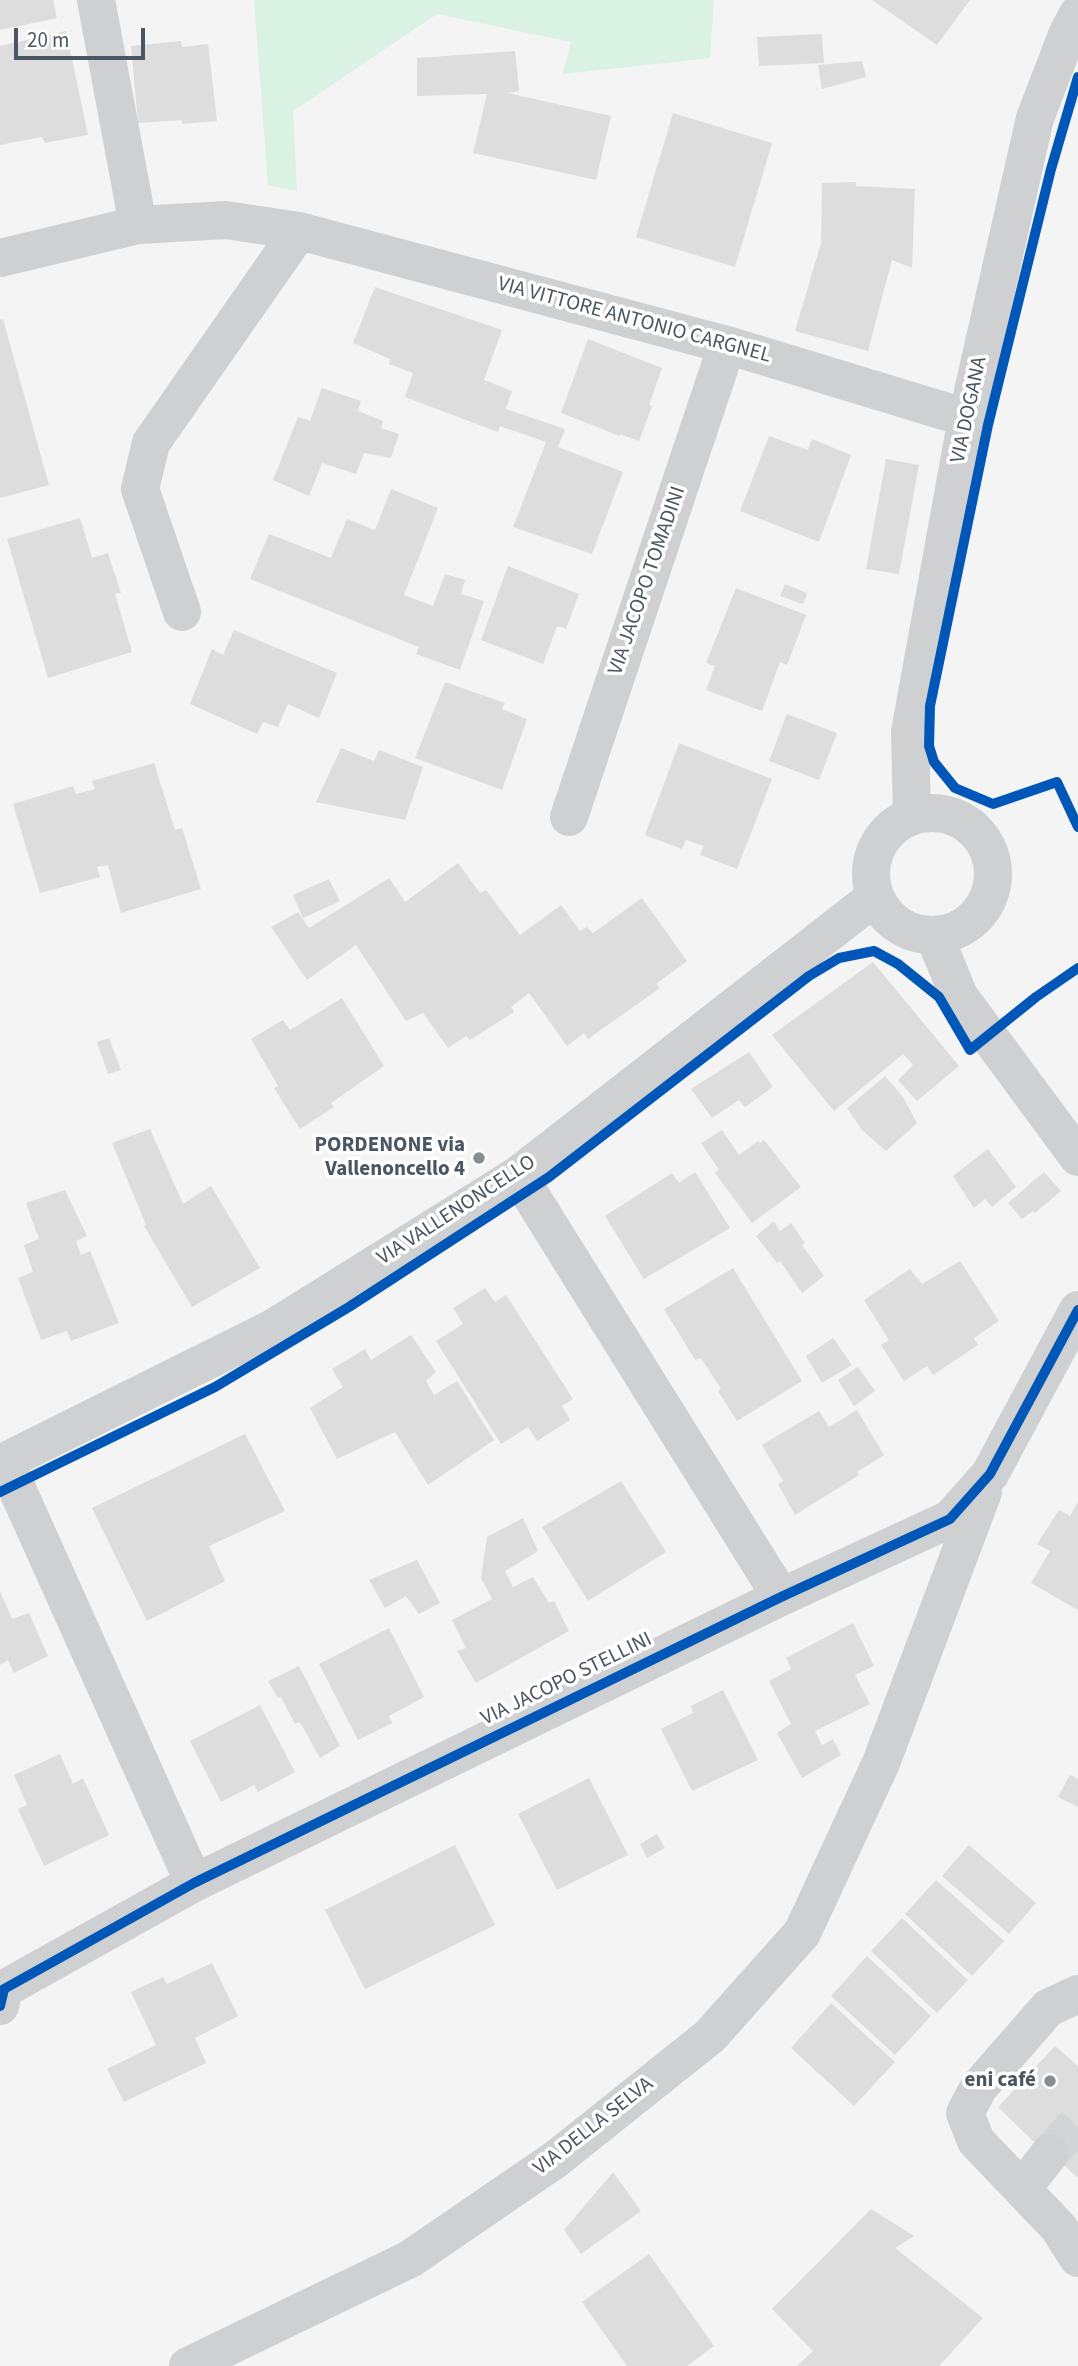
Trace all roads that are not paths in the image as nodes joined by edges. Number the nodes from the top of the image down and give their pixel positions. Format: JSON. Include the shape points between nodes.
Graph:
{"nodes":[{"id":1,"x":96,"y":0,"type":"edge"},
{"id":2,"x":1078,"y":14,"type":"edge"},
{"id":3,"x":138,"y":225,"type":"junction"},
{"id":4,"x":299,"y":231,"type":"junction"},
{"id":5,"x":0,"y":258,"type":"edge"},
{"id":6,"x":727,"y":345,"type":"junction"},
{"id":7,"x":967,"y":418,"type":"junction"},
{"id":8,"x":182,"y":612,"type":"dead end"},
{"id":9,"x":912,"y":816,"type":"junction"},
{"id":10,"x":569,"y":817,"type":"dead end"},
{"id":11,"x":875,"y":897,"type":"junction"},
{"id":12,"x":934,"y":935,"type":"junction"},
{"id":13,"x":1078,"y":1157,"type":"edge"},
{"id":14,"x":518,"y":1175,"type":"junction"},
{"id":15,"x":1078,"y":1310,"type":"edge"},
{"id":16,"x":2,"y":1463,"type":"edge"},
{"id":17,"x":990,"y":1474,"type":"junction"},
{"id":18,"x":781,"y":1597,"type":"junction"},
{"id":19,"x":881,"y":1763,"type":"joint"},
{"id":20,"x":194,"y":1883,"type":"junction"},
{"id":21,"x":1078,"y":1994,"type":"edge"},
{"id":22,"x":0,"y":2006,"type":"edge"},
{"id":23,"x":1050,"y":2153,"type":"tunnel mouth"},
{"id":24,"x":1022,"y":2189,"type":"junction"},
{"id":25,"x":1072,"y":2229,"type":"edge"},
{"id":26,"x":188,"y":2366,"type":"edge"}],
"edges":[{"from":1,"to":3,"type":"street"},
{"from":2,"to":7,"type":"street","name":"VIA DOGANA","via":[[1035,118]]},
{"from":3,"to":4,"type":"street","name":"VIA VITTORE ANTONIO CARGNEL","via":[[226,220]]},
{"from":3,"to":5,"type":"street","name":"VIA VITTORE ANTONIO CARGNEL"},
{"from":4,"to":6,"type":"street","name":"VIA VITTORE ANTONIO CARGNEL"},
{"from":4,"to":8,"type":"street","via":[[151,443],[140,489]]},
{"from":6,"to":7,"type":"street","name":"VIA VITTORE ANTONIO CARGNEL"},
{"from":6,"to":10,"type":"street","name":"VIA JACOPO TOMADINI"},
{"from":7,"to":9,"type":"street","name":"VIA DOGANA","via":[[910,732]]},
{"from":9,"to":11,"type":"street","via":[[881,840],[873,858]]},
{"from":9,"to":12,"type":"street","via":[[954,816],[972,827],[993,863],[993,884],[986,904],[955,931]]},
{"from":11,"to":12,"type":"street","via":[[899,925]]},
{"from":11,"to":14,"type":"street","name":"VIA VALLENONCELLO"},
{"from":12,"to":13,"type":"street","via":[[959,996]]},
{"from":14,"to":16,"type":"street","name":"VIA VALLENONCELLO","via":[[273,1328]]},
{"from":14,"to":18,"type":"street"},
{"from":15,"to":17,"type":"street","name":"VIA JACOPO STELLINI"},
{"from":16,"to":20,"type":"street"},
{"from":17,"to":18,"type":"street","name":"VIA JACOPO STELLINI","via":[[950,1519]]},
{"from":17,"to":19,"type":"street","name":"VIA JACOPO STELLINI"},
{"from":18,"to":20,"type":"street","name":"VIA JACOPO STELLINI"},
{"from":19,"to":26,"type":"street","name":"VIA DELLA SELVA","via":[[802,1933],[710,2036],[556,2159],[410,2259]]},
{"from":20,"to":22,"type":"street","name":"VIA JACOPO STELLINI","via":[[4,1989]]},
{"from":21,"to":24,"type":"street","via":[[1048,2008],[979,2087],[965,2113],[976,2141]]},
{"from":23,"to":24,"type":"street"},
{"from":24,"to":25,"type":"street"}]}
